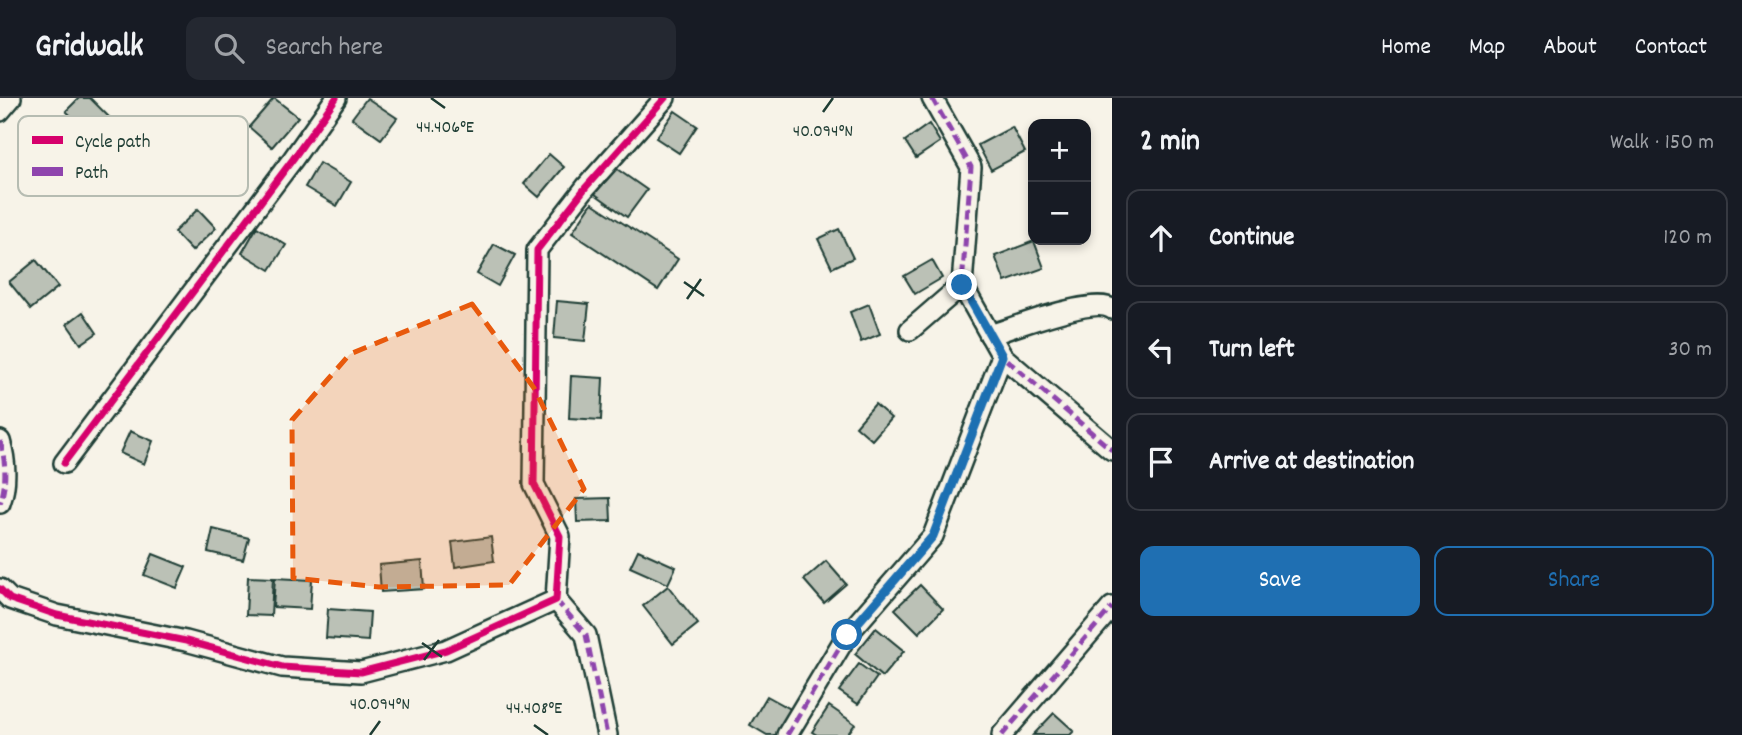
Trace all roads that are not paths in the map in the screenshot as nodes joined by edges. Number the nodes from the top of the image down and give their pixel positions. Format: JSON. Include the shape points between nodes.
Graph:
{"nodes":[{"id":1,"x":11,"y":98,"type":"edge"},
{"id":2,"x":336,"y":98,"type":"edge"},
{"id":3,"x":665,"y":98,"type":"edge"},
{"id":4,"x":932,"y":98,"type":"edge"},
{"id":5,"x":0,"y":111,"type":"edge"},
{"id":6,"x":962,"y":285,"type":"junction"},
{"id":7,"x":1112,"y":309,"type":"edge"},
{"id":8,"x":910,"y":330,"type":"dead end"},
{"id":9,"x":990,"y":335,"type":"junction"},
{"id":10,"x":1002,"y":356,"type":"junction"},
{"id":11,"x":0,"y":441,"type":"edge"},
{"id":12,"x":1112,"y":450,"type":"edge"},
{"id":13,"x":64,"y":463,"type":"dead end"},
{"id":14,"x":0,"y":503,"type":"edge"},
{"id":15,"x":0,"y":589,"type":"edge"},
{"id":16,"x":556,"y":600,"type":"junction"},
{"id":17,"x":1112,"y":607,"type":"edge"},
{"id":18,"x":607,"y":735,"type":"edge"},
{"id":19,"x":787,"y":735,"type":"edge"},
{"id":20,"x":1002,"y":735,"type":"edge"}],
"edges":[{"from":1,"to":5,"type":"street"},
{"from":2,"to":13,"type":"street"},
{"from":3,"to":16,"type":"street","via":[[537,250],[534,484],[560,536]]},
{"from":4,"to":6,"type":"street","via":[[971,167]]},
{"from":6,"to":8,"type":"street"},
{"from":6,"to":9,"type":"street"},
{"from":7,"to":9,"type":"street","via":[[1084,306]]},
{"from":9,"to":10,"type":"street"},
{"from":10,"to":12,"type":"street"},
{"from":10,"to":19,"type":"street","via":[[933,536],[847,635]]},
{"from":11,"to":14,"type":"street","via":[[5,457]]},
{"from":15,"to":16,"type":"street","via":[[10,599],[57,615],[282,667],[361,672],[446,650]]},
{"from":16,"to":18,"type":"street","via":[[586,635]]},
{"from":17,"to":20,"type":"street"}]}
